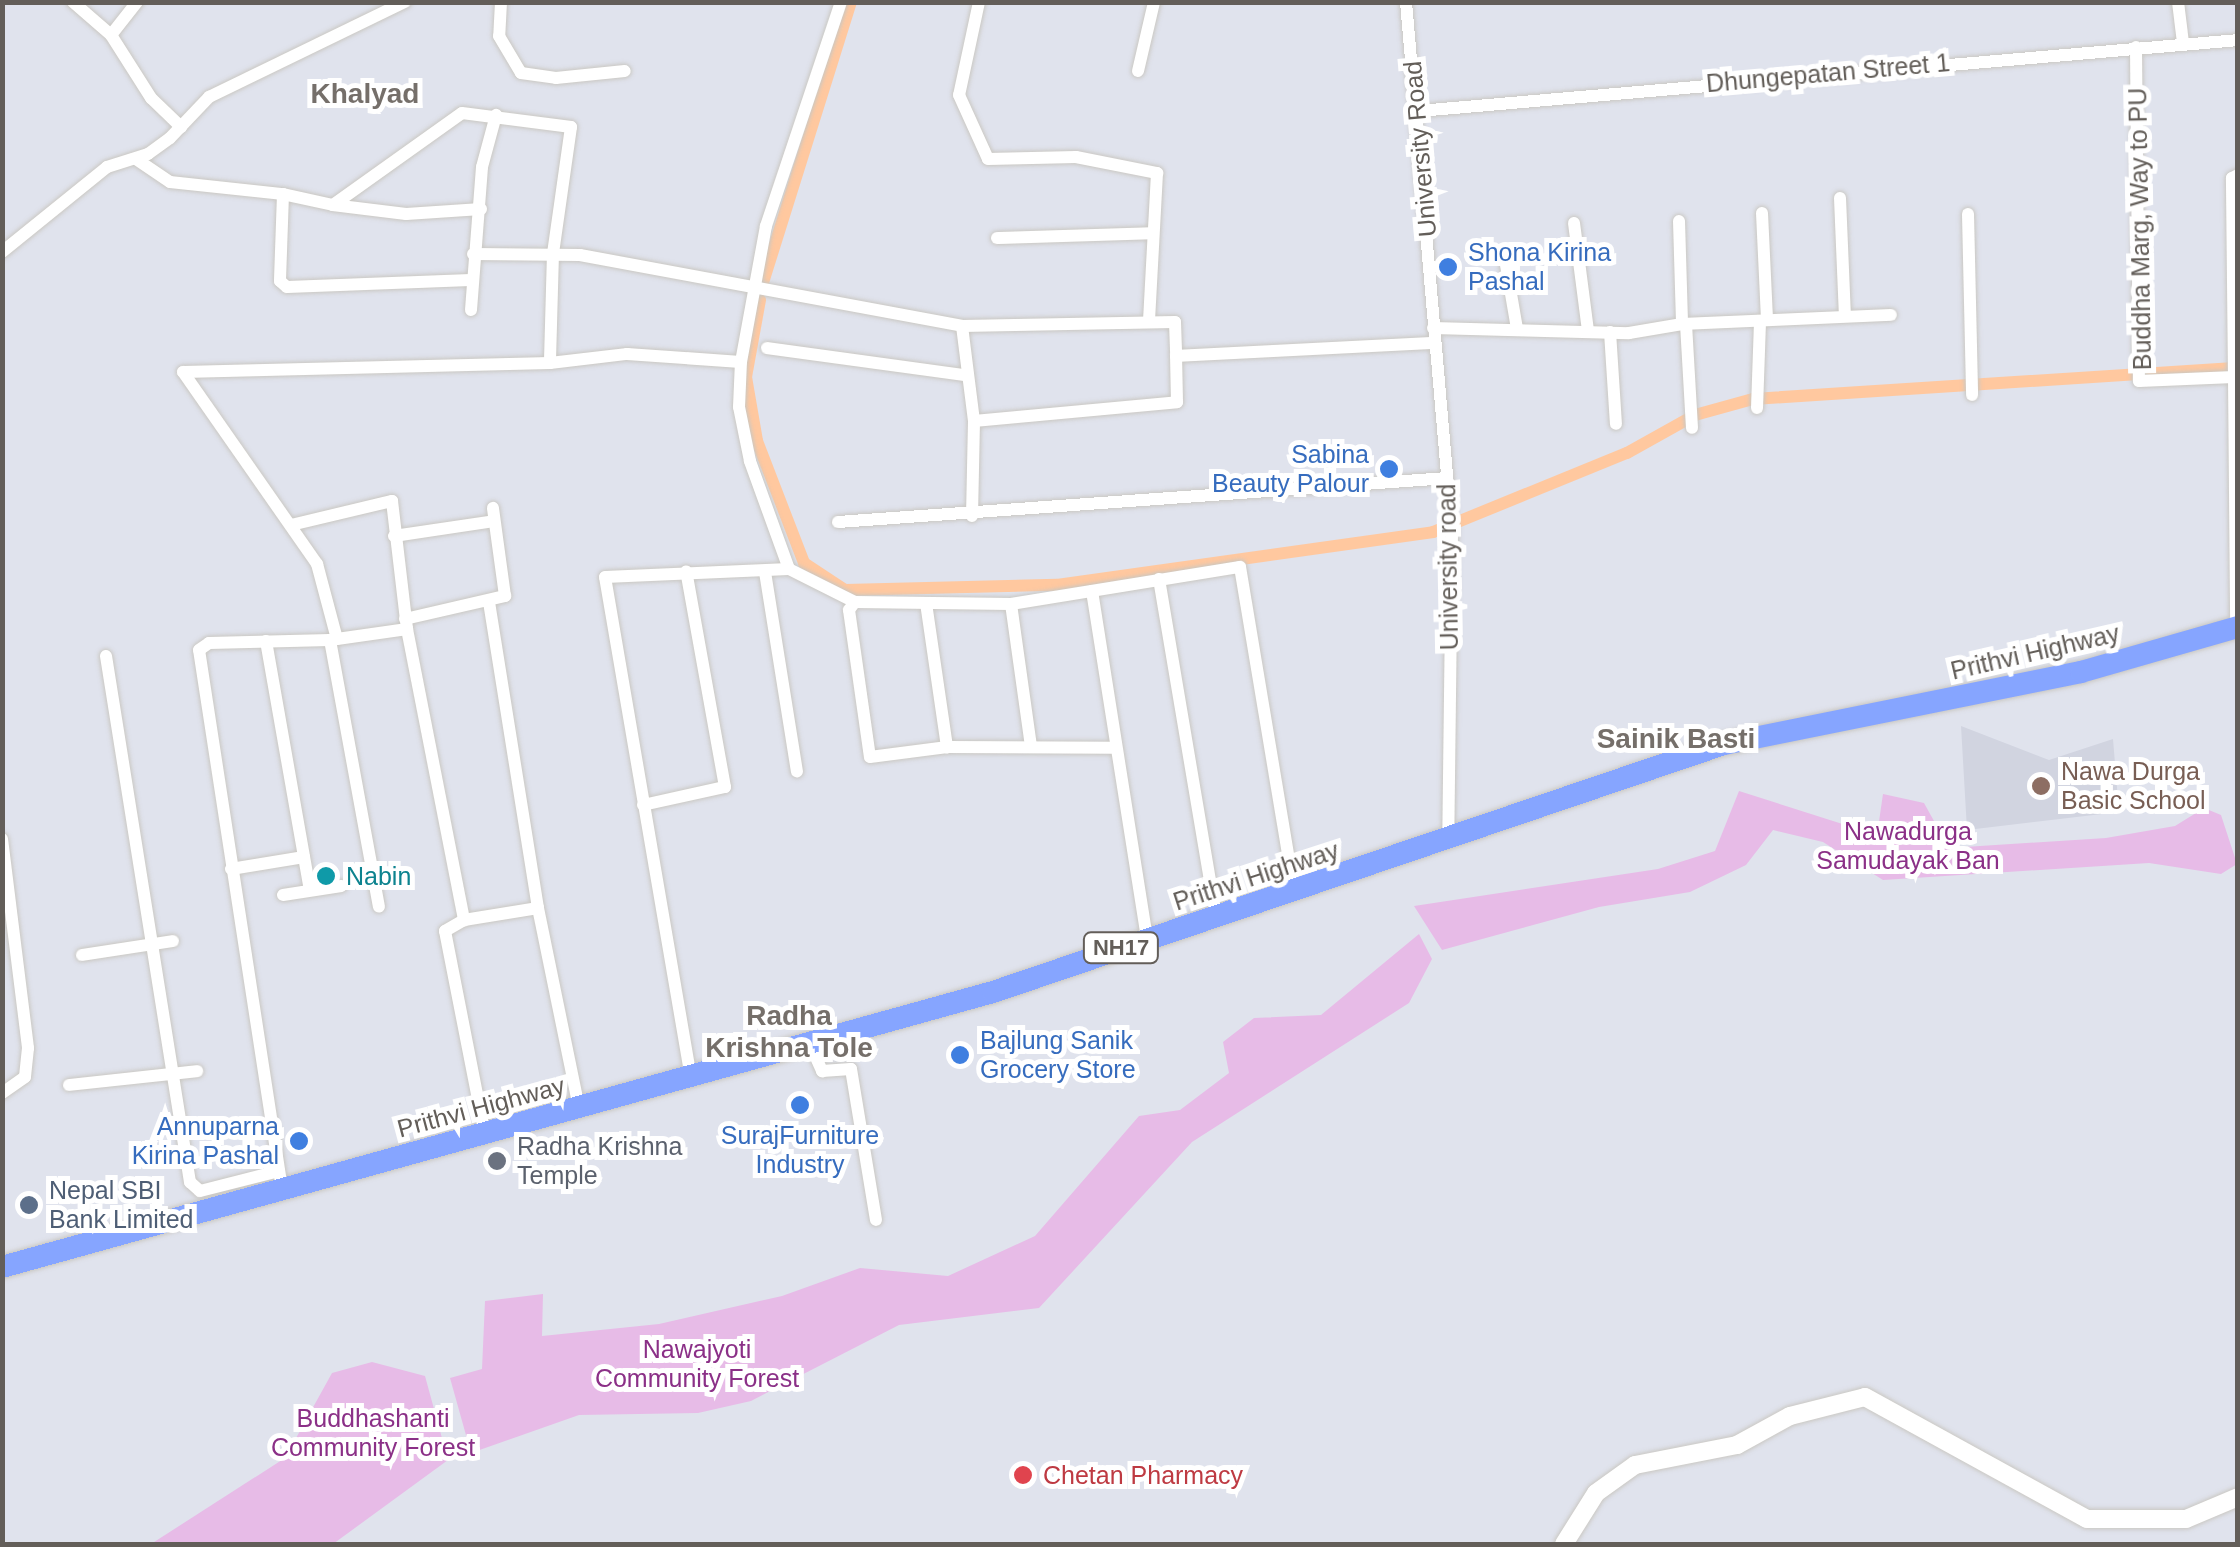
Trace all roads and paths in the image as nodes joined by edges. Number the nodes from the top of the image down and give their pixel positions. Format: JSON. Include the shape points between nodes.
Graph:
{"nodes":[{"id":1,"x":73,"y":2,"type":"edge"},
{"id":2,"x":137,"y":2,"type":"edge"},
{"id":3,"x":405,"y":2,"type":"edge"},
{"id":4,"x":501,"y":2,"type":"edge"},
{"id":5,"x":841,"y":2,"type":"edge"},
{"id":6,"x":979,"y":2,"type":"edge"},
{"id":7,"x":1154,"y":2,"type":"edge"},
{"id":8,"x":1406,"y":2,"type":"edge"},
{"id":9,"x":2178,"y":2,"type":"edge"},
{"id":10,"x":111,"y":35,"type":"junction"},
{"id":11,"x":2238,"y":40,"type":"edge"},
{"id":12,"x":2182,"y":43,"type":"junction"},
{"id":13,"x":2136,"y":47,"type":"junction"},
{"id":14,"x":626,"y":71,"type":"dead end"},
{"id":15,"x":1138,"y":72,"type":"dead end"},
{"id":16,"x":1420,"y":111,"type":"junction"},
{"id":17,"x":496,"y":115,"type":"junction"},
{"id":18,"x":177,"y":131,"type":"junction"},
{"id":19,"x":136,"y":159,"type":"junction"},
{"id":20,"x":2238,"y":175,"type":"edge"},
{"id":21,"x":283,"y":194,"type":"junction"},
{"id":22,"x":1840,"y":198,"type":"dead end"},
{"id":23,"x":332,"y":205,"type":"junction"},
{"id":24,"x":480,"y":209,"type":"junction"},
{"id":25,"x":1762,"y":213,"type":"dead end"},
{"id":26,"x":1968,"y":214,"type":"dead end"},
{"id":27,"x":1679,"y":221,"type":"dead end"},
{"id":28,"x":1574,"y":223,"type":"dead end"},
{"id":29,"x":1153,"y":233,"type":"junction"},
{"id":30,"x":997,"y":238,"type":"dead end"},
{"id":31,"x":2,"y":252,"type":"edge"},
{"id":32,"x":552,"y":253,"type":"junction"},
{"id":33,"x":473,"y":254,"type":"junction"},
{"id":34,"x":1506,"y":265,"type":"dead end"},
{"id":35,"x":471,"y":280,"type":"junction"},
{"id":36,"x":750,"y":291,"type":"junction"},
{"id":37,"x":1430,"y":296,"type":"joint"},
{"id":38,"x":471,"y":310,"type":"dead end"},
{"id":39,"x":1891,"y":315,"type":"dead end"},
{"id":40,"x":1846,"y":316,"type":"junction"},
{"id":41,"x":1764,"y":321,"type":"junction"},
{"id":42,"x":1149,"y":322,"type":"junction"},
{"id":43,"x":1684,"y":324,"type":"junction"},
{"id":44,"x":962,"y":326,"type":"junction"},
{"id":45,"x":1517,"y":329,"type":"junction"},
{"id":46,"x":1588,"y":331,"type":"junction"},
{"id":47,"x":1610,"y":332,"type":"junction"},
{"id":48,"x":1434,"y":335,"type":"junction"},
{"id":49,"x":767,"y":348,"type":"dead end"},
{"id":50,"x":1176,"y":356,"type":"junction"},
{"id":51,"x":742,"y":362,"type":"junction"},
{"id":52,"x":550,"y":364,"type":"junction"},
{"id":53,"x":964,"y":374,"type":"junction"},
{"id":54,"x":2234,"y":378,"type":"junction"},
{"id":55,"x":1972,"y":395,"type":"dead end"},
{"id":56,"x":1758,"y":408,"type":"dead end"},
{"id":57,"x":974,"y":421,"type":"junction"},
{"id":58,"x":1616,"y":424,"type":"dead end"},
{"id":59,"x":1692,"y":428,"type":"dead end"},
{"id":60,"x":1446,"y":478,"type":"junction"},
{"id":61,"x":972,"y":516,"type":"junction"},
{"id":62,"x":838,"y":522,"type":"dead end"},
{"id":63,"x":290,"y":525,"type":"junction"},
{"id":64,"x":394,"y":536,"type":"junction"},
{"id":65,"x":789,"y":569,"type":"junction"},
{"id":66,"x":686,"y":571,"type":"junction"},
{"id":67,"x":764,"y":572,"type":"junction"},
{"id":68,"x":1158,"y":580,"type":"junction"},
{"id":69,"x":1092,"y":591,"type":"junction"},
{"id":70,"x":489,"y":602,"type":"junction"},
{"id":71,"x":855,"y":602,"type":"junction"},
{"id":72,"x":926,"y":603,"type":"junction"},
{"id":73,"x":1011,"y":604,"type":"junction"},
{"id":74,"x":406,"y":624,"type":"junction"},
{"id":75,"x":2237,"y":627,"type":"edge"},
{"id":76,"x":333,"y":639,"type":"junction"},
{"id":77,"x":266,"y":641,"type":"junction"},
{"id":78,"x":106,"y":656,"type":"dead end"},
{"id":79,"x":947,"y":746,"type":"junction"},
{"id":80,"x":1031,"y":747,"type":"junction"},
{"id":81,"x":1114,"y":748,"type":"junction"},
{"id":82,"x":797,"y":772,"type":"dead end"},
{"id":83,"x":643,"y":805,"type":"junction"},
{"id":84,"x":2,"y":839,"type":"edge"},
{"id":85,"x":1448,"y":839,"type":"junction"},
{"id":86,"x":304,"y":857,"type":"junction"},
{"id":87,"x":231,"y":868,"type":"junction"},
{"id":88,"x":341,"y":886,"type":"dead end"},
{"id":89,"x":310,"y":890,"type":"junction"},
{"id":90,"x":1294,"y":892,"type":"junction"},
{"id":91,"x":283,"y":895,"type":"dead end"},
{"id":92,"x":379,"y":907,"type":"dead end"},
{"id":93,"x":538,"y":908,"type":"junction"},
{"id":94,"x":1216,"y":917,"type":"junction"},
{"id":95,"x":464,"y":920,"type":"junction"},
{"id":96,"x":1147,"y":940,"type":"junction"},
{"id":97,"x":174,"y":941,"type":"dead end"},
{"id":98,"x":148,"y":945,"type":"junction"},
{"id":99,"x":82,"y":956,"type":"dead end"},
{"id":100,"x":810,"y":1044,"type":"junction"},
{"id":101,"x":197,"y":1071,"type":"dead end"},
{"id":102,"x":171,"y":1074,"type":"junction"},
{"id":103,"x":691,"y":1078,"type":"junction"},
{"id":104,"x":69,"y":1085,"type":"dead end"},
{"id":105,"x":2,"y":1092,"type":"edge"},
{"id":106,"x":580,"y":1108,"type":"junction"},
{"id":107,"x":484,"y":1135,"type":"junction"},
{"id":108,"x":280,"y":1180,"type":"junction"},
{"id":109,"x":876,"y":1220,"type":"dead end"},
{"id":110,"x":2,"y":1267,"type":"edge"},
{"id":111,"x":2238,"y":1497,"type":"edge"},
{"id":112,"x":1564,"y":1544,"type":"edge"}],
"edges":[{"from":1,"to":10,"type":"street"},
{"from":2,"to":10,"type":"street"},
{"from":3,"to":18,"type":"street","via":[[209,97]]},
{"from":4,"to":14,"type":"street","via":[[499,36],[521,73],[556,78]]},
{"from":5,"to":36,"type":"street"},
{"from":6,"to":29,"type":"street","via":[[959,95],[988,159],[1076,157],[1157,173]]},
{"from":7,"to":15,"type":"street"},
{"from":8,"to":16,"type":"street","name":"University Road"},
{"from":9,"to":12,"type":"street"},
{"from":10,"to":18,"type":"street"},
{"from":11,"to":12,"type":"street","name":"Dhungepatan Street 1"},
{"from":12,"to":13,"type":"street","name":"Dhungepatan Street 1"},
{"from":13,"to":16,"type":"street","name":"Dhungepatan Street 1"},
{"from":13,"to":54,"type":"street","name":"Buddha Marg, Way to PU","via":[[2139,381]]},
{"from":16,"to":37,"type":"street","name":"University Road"},
{"from":17,"to":23,"type":"street","via":[[462,113],[439,125]]},
{"from":17,"to":24,"type":"street","via":[[482,167]]},
{"from":17,"to":32,"type":"street","via":[[571,127]]},
{"from":18,"to":19,"type":"street"},
{"from":19,"to":21,"type":"street","via":[[170,182]]},
{"from":19,"to":31,"type":"street","via":[[107,167]]},
{"from":20,"to":54,"type":"street","via":[[2232,178]]},
{"from":21,"to":23,"type":"street"},
{"from":21,"to":35,"type":"street","via":[[280,281],[286,286]]},
{"from":22,"to":40,"type":"street"},
{"from":23,"to":24,"type":"street","via":[[406,214]]},
{"from":24,"to":33,"type":"street"},
{"from":25,"to":41,"type":"street"},
{"from":26,"to":55,"type":"street"},
{"from":27,"to":43,"type":"street"},
{"from":28,"to":46,"type":"street"},
{"from":29,"to":30,"type":"street"},
{"from":29,"to":42,"type":"street"},
{"from":32,"to":33,"type":"street"},
{"from":32,"to":36,"type":"street"},
{"from":32,"to":52,"type":"street"},
{"from":33,"to":35,"type":"street"},
{"from":34,"to":45,"type":"street"},
{"from":35,"to":38,"type":"street"},
{"from":36,"to":44,"type":"street"},
{"from":36,"to":51,"type":"street"},
{"from":37,"to":48,"type":"street","name":"University road"},
{"from":39,"to":40,"type":"street"},
{"from":40,"to":41,"type":"street"},
{"from":41,"to":43,"type":"street"},
{"from":41,"to":56,"type":"street"},
{"from":42,"to":44,"type":"street"},
{"from":42,"to":50,"type":"street","via":[[1175,322]]},
{"from":43,"to":47,"type":"street"},
{"from":43,"to":59,"type":"street"},
{"from":44,"to":53,"type":"street"},
{"from":45,"to":46,"type":"street"},
{"from":45,"to":48,"type":"street"},
{"from":46,"to":47,"type":"street"},
{"from":47,"to":58,"type":"street"},
{"from":48,"to":50,"type":"street"},
{"from":48,"to":60,"type":"street","name":"University road"},
{"from":49,"to":53,"type":"street"},
{"from":50,"to":57,"type":"street","via":[[1176,402]]},
{"from":51,"to":52,"type":"street","via":[[627,354]]},
{"from":51,"to":65,"type":"street","via":[[739,406],[750,460]]},
{"from":52,"to":63,"type":"street","via":[[183,372]]},
{"from":53,"to":57,"type":"street"},
{"from":54,"to":75,"type":"street"},
{"from":57,"to":61,"type":"street"},
{"from":60,"to":61,"type":"street"},
{"from":60,"to":85,"type":"street","name":"University road","via":[[1452,532]]},
{"from":61,"to":62,"type":"street"},
{"from":63,"to":64,"type":"street","via":[[392,501]]},
{"from":63,"to":76,"type":"street","via":[[320,572]]},
{"from":64,"to":70,"type":"street","via":[[493,514],[505,596]]},
{"from":64,"to":74,"type":"street"},
{"from":65,"to":67,"type":"street"},
{"from":65,"to":71,"type":"street"},
{"from":66,"to":67,"type":"street"},
{"from":66,"to":83,"type":"street","via":[[725,788]]},
{"from":66,"to":83,"type":"street","via":[[605,577]]},
{"from":67,"to":82,"type":"street"},
{"from":68,"to":69,"type":"street"},
{"from":68,"to":90,"type":"street","via":[[1240,567]]},
{"from":68,"to":94,"type":"street"},
{"from":69,"to":73,"type":"street"},
{"from":69,"to":81,"type":"street"},
{"from":70,"to":74,"type":"street"},
{"from":70,"to":93,"type":"street"},
{"from":71,"to":72,"type":"street"},
{"from":71,"to":79,"type":"street","via":[[850,610],[870,757]]},
{"from":72,"to":73,"type":"street"},
{"from":72,"to":79,"type":"street"},
{"from":73,"to":80,"type":"street"},
{"from":74,"to":76,"type":"street"},
{"from":74,"to":95,"type":"street"},
{"from":75,"to":85,"type":"highway","name":"Prithvi Highway","number":"NH17","via":[[2082,672],[1724,744]]},
{"from":76,"to":77,"type":"street"},
{"from":76,"to":92,"type":"street"},
{"from":77,"to":86,"type":"street"},
{"from":77,"to":87,"type":"street","via":[[209,643],[198,655]]},
{"from":78,"to":98,"type":"street"},
{"from":79,"to":80,"type":"street"},
{"from":80,"to":81,"type":"street"},
{"from":81,"to":96,"type":"street"},
{"from":83,"to":103,"type":"street"},
{"from":84,"to":105,"type":"street","via":[[28,1048],[25,1077]]},
{"from":85,"to":90,"type":"highway","name":"Prithvi Highway","number":"NH17"},
{"from":86,"to":87,"type":"street"},
{"from":86,"to":89,"type":"street"},
{"from":87,"to":108,"type":"street"},
{"from":88,"to":89,"type":"street"},
{"from":89,"to":91,"type":"street"},
{"from":90,"to":94,"type":"highway","name":"Prithvi Highway","number":"NH17"},
{"from":93,"to":95,"type":"street"},
{"from":93,"to":106,"type":"street"},
{"from":94,"to":96,"type":"highway","name":"Prithvi Highway","number":"NH17"},
{"from":95,"to":107,"type":"street","via":[[444,931]]},
{"from":96,"to":100,"type":"highway","name":"Prithvi Highway","number":"NH17"},
{"from":97,"to":98,"type":"street"},
{"from":98,"to":99,"type":"street"},
{"from":98,"to":102,"type":"street"},
{"from":100,"to":103,"type":"highway","name":"Prithvi Highway","number":"NH17"},
{"from":100,"to":109,"type":"street","via":[[822,1071],[851,1069]]},
{"from":101,"to":102,"type":"street"},
{"from":102,"to":104,"type":"street"},
{"from":102,"to":108,"type":"street","via":[[192,1188]]},
{"from":103,"to":106,"type":"highway","name":"Prithvi Highway","number":"NH17"},
{"from":106,"to":107,"type":"highway","name":"Prithvi Highway","number":"NH17"},
{"from":107,"to":108,"type":"highway","name":"Prithvi Highway","number":"NH17"},
{"from":108,"to":110,"type":"highway","name":"Prithvi Highway","number":"NH17"},
{"from":111,"to":112,"type":"street","via":[[2186,1519],[2087,1518],[1866,1397],[1790,1416],[1737,1445],[1634,1465],[1596,1493]]}]}
